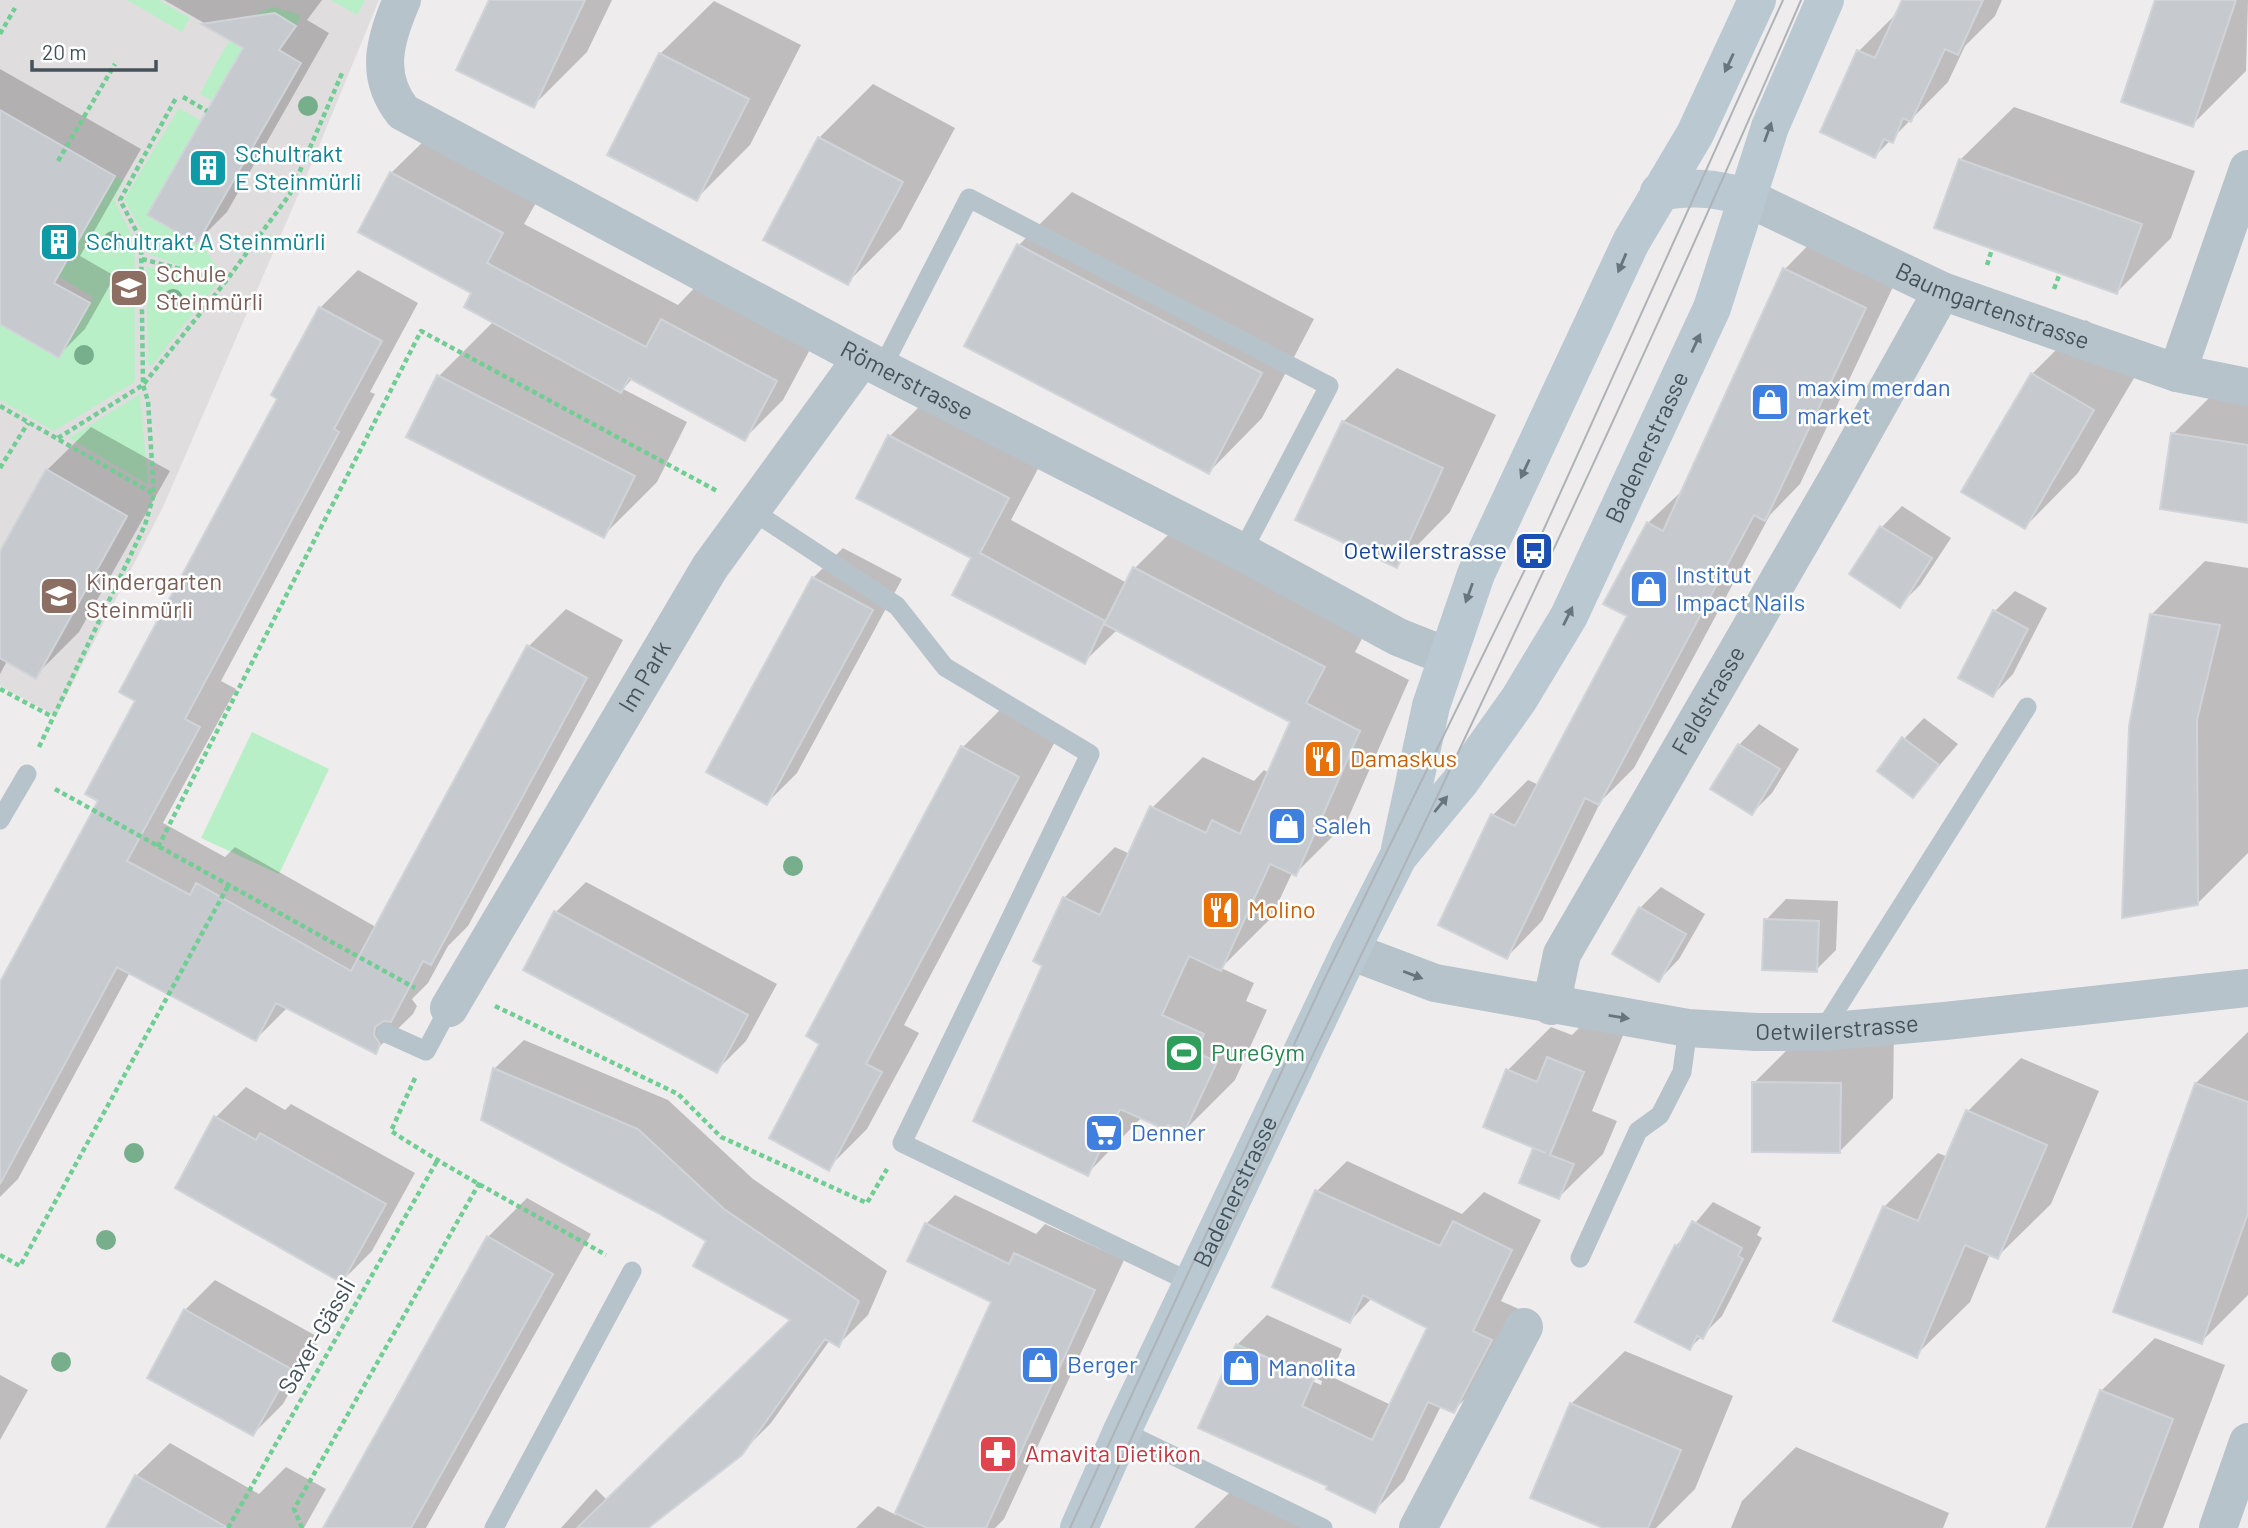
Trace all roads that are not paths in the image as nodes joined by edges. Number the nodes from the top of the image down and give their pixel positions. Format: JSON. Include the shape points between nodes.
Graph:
{"nodes":[{"id":1,"x":402,"y":0,"type":"edge"},
{"id":2,"x":1757,"y":0,"type":"edge"},
{"id":3,"x":1825,"y":0,"type":"edge"},
{"id":4,"x":2248,"y":169,"type":"edge"},
{"id":5,"x":1660,"y":192,"type":"junction"},
{"id":6,"x":1746,"y":197,"type":"junction"},
{"id":7,"x":1941,"y":291,"type":"junction"},
{"id":8,"x":872,"y":363,"type":"junction"},
{"id":9,"x":2177,"y":373,"type":"junction"},
{"id":10,"x":2248,"y":387,"type":"edge"},
{"id":11,"x":751,"y":510,"type":"junction"},
{"id":12,"x":1242,"y":552,"type":"junction"},
{"id":13,"x":1446,"y":656,"type":"junction"},
{"id":14,"x":2027,"y":707,"type":"dead end"},
{"id":15,"x":27,"y":774,"type":"road end"},
{"id":16,"x":0,"y":820,"type":"edge"},
{"id":17,"x":1398,"y":857,"type":"junction"},
{"id":18,"x":1350,"y":951,"type":"junction"},
{"id":19,"x":2248,"y":988,"type":"edge"},
{"id":20,"x":454,"y":998,"type":"joint"},
{"id":21,"x":1551,"y":1006,"type":"junction"},
{"id":22,"x":1688,"y":1028,"type":"junction"},
{"id":23,"x":1822,"y":1032,"type":"junction"},
{"id":24,"x":386,"y":1033,"type":"dead end"},
{"id":25,"x":1580,"y":1258,"type":"dead end"},
{"id":26,"x":632,"y":1271,"type":"road end"},
{"id":27,"x":1192,"y":1283,"type":"junction"},
{"id":28,"x":1524,"y":1327,"type":"dead end"},
{"id":29,"x":1122,"y":1431,"type":"junction"},
{"id":30,"x":2248,"y":1442,"type":"edge"},
{"id":31,"x":2241,"y":1488,"type":"edge"},
{"id":32,"x":494,"y":1528,"type":"edge"},
{"id":33,"x":1079,"y":1528,"type":"edge"},
{"id":34,"x":1323,"y":1528,"type":"edge"},
{"id":35,"x":1418,"y":1528,"type":"edge"},
{"id":36,"x":2218,"y":1528,"type":"edge"}],
"edges":[{"from":1,"to":8,"type":"street","name":"Römerstrasse","via":[[386,42],[384,62],[386,83],[402,112]]},
{"from":2,"to":5,"type":"main road","name":"Badenerstrasse","one_way":true,"via":[[1695,134]]},
{"from":6,"to":3,"type":"main road","name":"Badenerstrasse","one_way":true,"via":[[1770,127]]},
{"from":4,"to":9,"type":"street"},
{"from":5,"to":6,"type":"main road","via":[[1689,187]]},
{"from":5,"to":13,"type":"main road","name":"Badenerstrasse","one_way":true,"via":[[1631,242],[1481,563]]},
{"from":6,"to":7,"type":"street","name":"Baumgartenstrasse"},
{"from":17,"to":6,"type":"main road","name":"Badenerstrasse","one_way":true,"via":[[1460,782],[1555,642],[1712,308]]},
{"from":7,"to":9,"type":"street","name":"Baumgartenstrasse"},
{"from":7,"to":21,"type":"street","name":"Feldstrasse","via":[[1562,954]]},
{"from":8,"to":11,"type":"street","name":"Im Park"},
{"from":8,"to":12,"type":"street","name":"Römerstrasse"},
{"from":8,"to":12,"type":"lane","via":[[969,198],[1329,386]]},
{"from":9,"to":10,"type":"street","name":"Baumgartenstrasse"},
{"from":11,"to":20,"type":"street","name":"Im Park","via":[[710,567]]},
{"from":11,"to":27,"type":"lane","via":[[897,606],[945,667],[1090,754],[902,1143]]},
{"from":12,"to":13,"type":"street","name":"Römerstrasse","via":[[1398,637]]},
{"from":13,"to":17,"type":"main road","name":"Badenerstrasse"},
{"from":14,"to":23,"type":"lane"},
{"from":15,"to":16,"type":"lane"},
{"from":17,"to":18,"type":"main road","name":"Badenerstrasse"},
{"from":18,"to":21,"type":"street","name":"Oetwilerstrasse","one_way":true,"via":[[1435,983]]},
{"from":18,"to":27,"type":"main road","name":"Badenerstrasse"},
{"from":19,"to":23,"type":"street","name":"Oetwilerstrasse"},
{"from":20,"to":24,"type":"lane","via":[[426,1051]]},
{"from":21,"to":22,"type":"street","name":"Oetwilerstrasse","one_way":true},
{"from":22,"to":23,"type":"street","name":"Oetwilerstrasse"},
{"from":22,"to":25,"type":"lane","via":[[1682,1072],[1660,1115],[1638,1131]]},
{"from":26,"to":32,"type":"lane"},
{"from":27,"to":29,"type":"main road","name":"Badenerstrasse"},
{"from":28,"to":35,"type":"street"},
{"from":29,"to":33,"type":"main road","name":"Badenerstrasse"},
{"from":29,"to":34,"type":"lane"},
{"from":30,"to":31,"type":"street"},
{"from":31,"to":36,"type":"street"}]}
